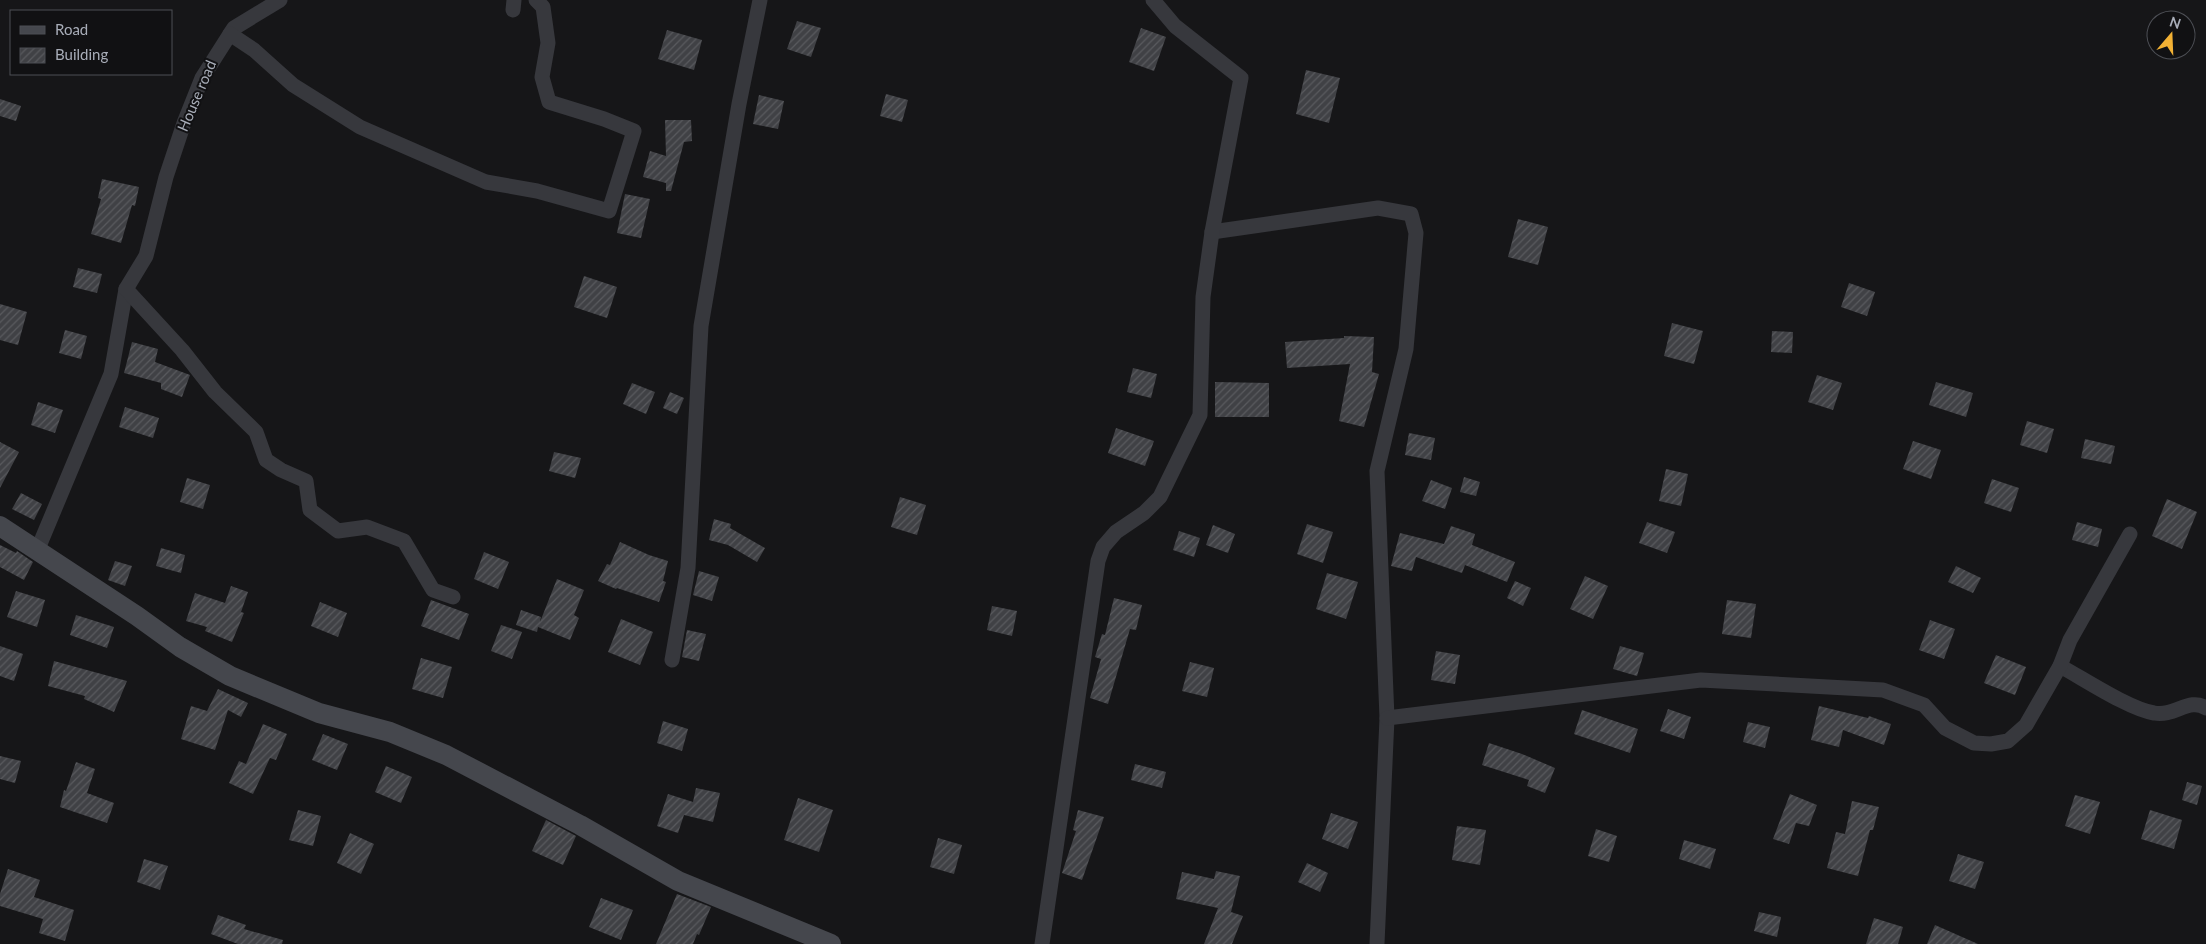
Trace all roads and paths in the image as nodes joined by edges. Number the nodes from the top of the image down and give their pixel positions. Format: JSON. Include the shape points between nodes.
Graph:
{"nodes":[{"id":1,"x":280,"y":0,"type":"edge"},
{"id":2,"x":536,"y":0,"type":"edge"},
{"id":3,"x":760,"y":0,"type":"edge"},
{"id":4,"x":1153,"y":0,"type":"edge"},
{"id":5,"x":230,"y":34,"type":"junction"},
{"id":6,"x":1212,"y":232,"type":"junction"},
{"id":7,"x":126,"y":289,"type":"junction"},
{"id":8,"x":0,"y":526,"type":"edge"},
{"id":9,"x":2130,"y":534,"type":"dead end"},
{"id":10,"x":37,"y":551,"type":"junction"},
{"id":11,"x":453,"y":597,"type":"dead end"},
{"id":12,"x":672,"y":660,"type":"dead end"},
{"id":13,"x":2060,"y":666,"type":"junction"},
{"id":14,"x":2206,"y":708,"type":"edge"},
{"id":15,"x":1387,"y":718,"type":"junction"},
{"id":16,"x":831,"y":944,"type":"edge"},
{"id":17,"x":1042,"y":944,"type":"edge"},
{"id":18,"x":1377,"y":944,"type":"edge"}],
"edges":[{"from":1,"to":5,"type":"street","name":"House road","via":[[234,28]]},
{"from":2,"to":5,"type":"street","via":[[544,7],[548,43],[542,77],[549,102],[634,131],[609,211],[537,191],[486,182],[368,130],[294,85]]},
{"from":3,"to":12,"type":"street","via":[[701,326],[688,568]]},
{"from":4,"to":6,"type":"street","via":[[1175,26],[1241,78]]},
{"from":5,"to":7,"type":"street","name":"House road","via":[[202,78],[166,177],[146,256]]},
{"from":6,"to":15,"type":"street","via":[[1378,208],[1411,214],[1416,233],[1406,349],[1377,471]]},
{"from":6,"to":17,"type":"street","via":[[1203,297],[1200,415],[1160,497],[1144,513],[1116,532],[1103,547],[1098,561]]},
{"from":7,"to":10,"type":"street","via":[[111,374]]},
{"from":7,"to":11,"type":"street","via":[[215,392],[256,432],[266,460],[306,481],[310,510],[338,531],[367,527],[404,541],[433,590]]},
{"from":8,"to":10,"type":"street"},
{"from":9,"to":13,"type":"street","via":[[2070,640]]},
{"from":10,"to":16,"type":"street","via":[[180,647],[230,676],[319,712],[390,732],[446,755],[678,881]]},
{"from":13,"to":14,"type":"street","via":[[2142,711],[2169,714],[2192,704]]},
{"from":13,"to":15,"type":"street","via":[[2026,725],[2008,741],[1991,744],[1974,743],[1945,728],[1924,705],[1882,690],[1701,680]]},
{"from":15,"to":18,"type":"street"}]}
